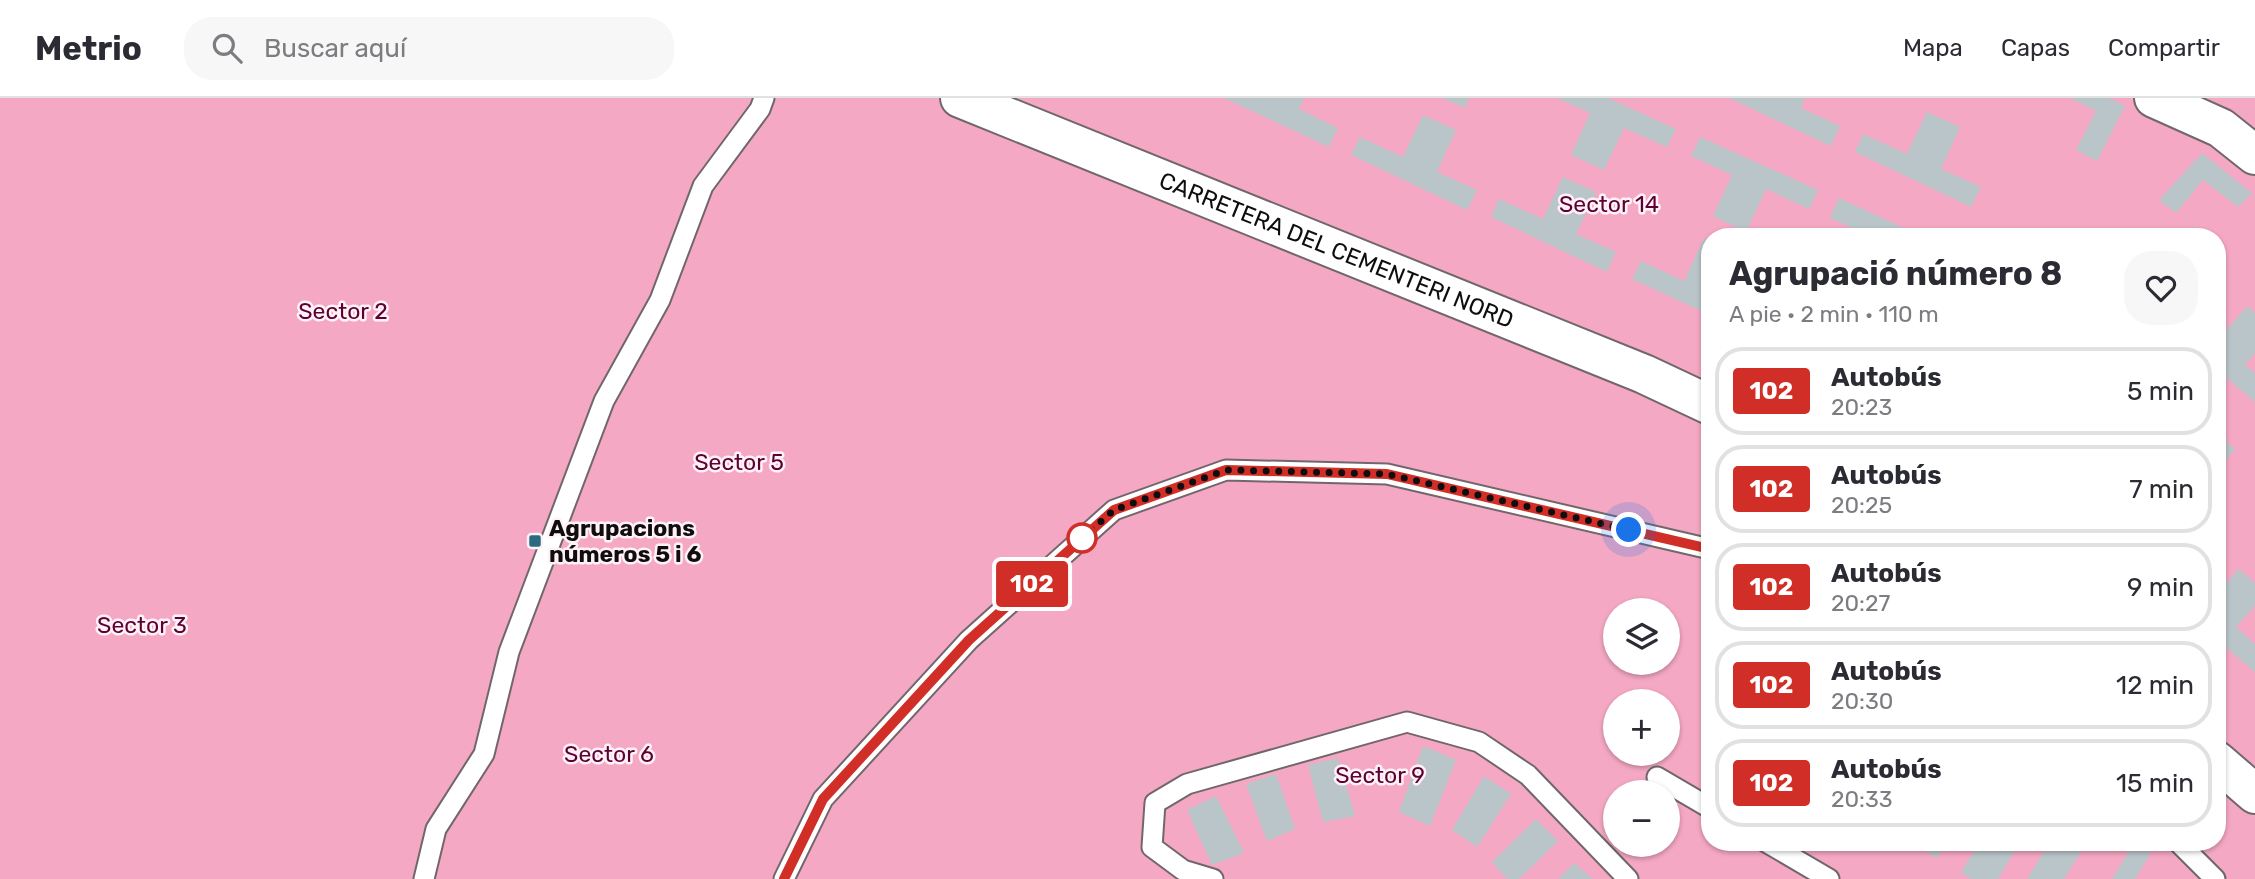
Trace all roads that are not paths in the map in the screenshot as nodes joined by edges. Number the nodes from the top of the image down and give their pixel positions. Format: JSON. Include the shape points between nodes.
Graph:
{"nodes":[{"id":1,"x":764,"y":98,"type":"edge"},
{"id":2,"x":960,"y":98,"type":"edge"},
{"id":3,"x":2154,"y":98,"type":"edge"},
{"id":4,"x":2255,"y":155,"type":"edge"},
{"id":5,"x":1701,"y":401,"type":"edge"},
{"id":6,"x":1701,"y":547,"type":"edge"},
{"id":7,"x":2226,"y":770,"type":"edge"},
{"id":8,"x":1657,"y":777,"type":"dead end"},
{"id":9,"x":2255,"y":794,"type":"edge"},
{"id":10,"x":1701,"y":803,"type":"edge"},
{"id":11,"x":1781,"y":851,"type":"edge"},
{"id":12,"x":2189,"y":851,"type":"edge"},
{"id":13,"x":424,"y":879,"type":"edge"},
{"id":14,"x":784,"y":879,"type":"edge"},
{"id":15,"x":1213,"y":879,"type":"edge"},
{"id":16,"x":1628,"y":879,"type":"edge"},
{"id":17,"x":1829,"y":879,"type":"edge"},
{"id":18,"x":2215,"y":879,"type":"edge"}],
"edges":[{"from":1,"to":13,"type":"lane","via":[[703,186],[660,300],[604,401],[509,652],[484,754],[436,829]]},
{"from":2,"to":5,"type":"street","name":"CARRETERA DEL CEMENTERI NORD"},
{"from":3,"to":4,"type":"street","via":[[2221,128]]},
{"from":6,"to":14,"type":"lane","via":[[1387,474],[1226,470],[1126,505],[1114,510],[969,640],[841,779],[823,799]]},
{"from":7,"to":9,"type":"street"},
{"from":8,"to":10,"type":"lane"},
{"from":11,"to":17,"type":"lane"},
{"from":12,"to":18,"type":"lane"},
{"from":15,"to":16,"type":"lane","via":[[1183,870],[1152,847],[1155,803],[1187,784],[1407,722],[1479,742],[1528,775]]}]}
